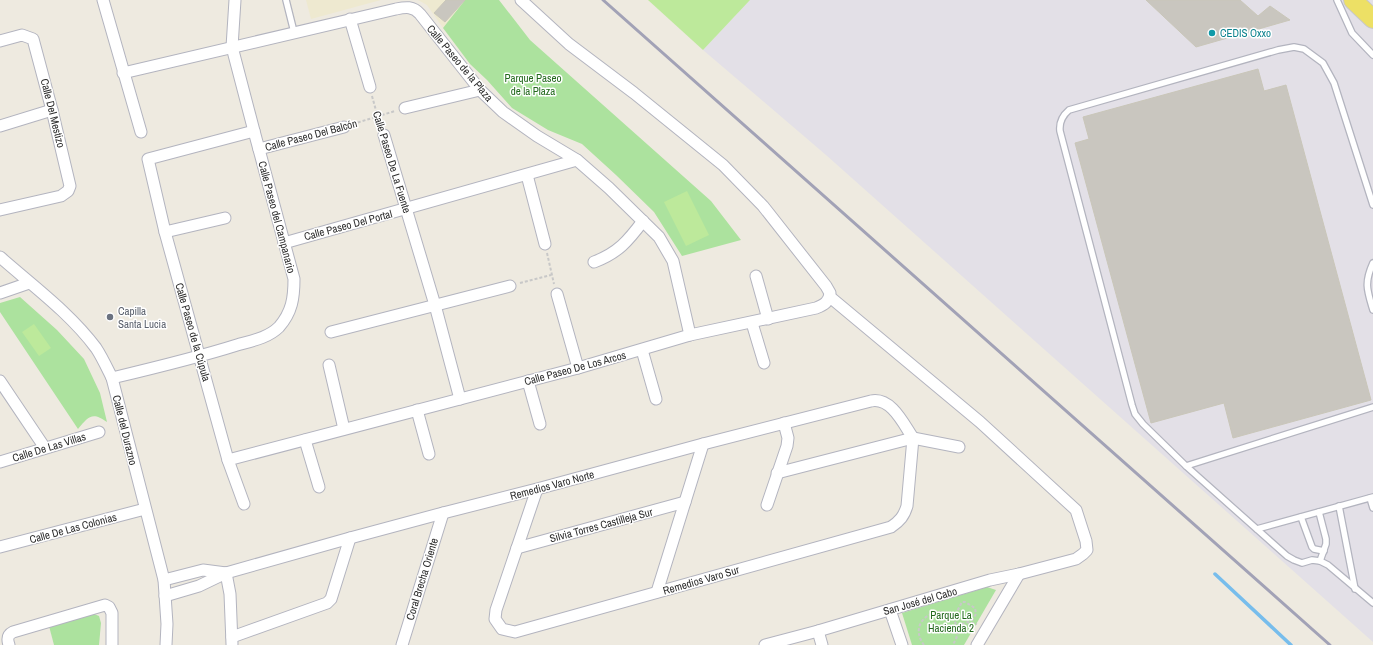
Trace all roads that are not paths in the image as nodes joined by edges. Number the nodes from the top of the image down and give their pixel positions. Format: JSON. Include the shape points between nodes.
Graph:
{"nodes":[{"id":1,"x":103,"y":0,"type":"edge"},
{"id":2,"x":286,"y":0,"type":"edge"},
{"id":3,"x":521,"y":0,"type":"edge"},
{"id":4,"x":1337,"y":0,"type":"edge"},
{"id":5,"x":1353,"y":0,"type":"edge"},
{"id":6,"x":234,"y":1,"type":"edge"},
{"id":7,"x":1373,"y":18,"type":"edge"},
{"id":8,"x":350,"y":19,"type":"junction"},
{"id":9,"x":294,"y":32,"type":"junction"},
{"id":10,"x":0,"y":41,"type":"edge"},
{"id":11,"x":232,"y":46,"type":"junction"},
{"id":12,"x":1373,"y":55,"type":"edge"},
{"id":13,"x":123,"y":73,"type":"junction"},
{"id":14,"x":370,"y":87,"type":"road end"},
{"id":15,"x":480,"y":90,"type":"junction"},
{"id":16,"x":405,"y":108,"type":"road end"},
{"id":17,"x":52,"y":110,"type":"junction"},
{"id":18,"x":0,"y":126,"type":"edge"},
{"id":19,"x":344,"y":127,"type":"road end"},
{"id":20,"x":141,"y":132,"type":"dead end"},
{"id":21,"x":254,"y":132,"type":"junction"},
{"id":22,"x":384,"y":135,"type":"road end"},
{"id":23,"x":259,"y":149,"type":"junction"},
{"id":24,"x":148,"y":159,"type":"joint"},
{"id":25,"x":577,"y":160,"type":"junction"},
{"id":26,"x":527,"y":175,"type":"junction"},
{"id":27,"x":1373,"y":205,"type":"edge"},
{"id":28,"x":407,"y":209,"type":"junction"},
{"id":29,"x":0,"y":210,"type":"edge"},
{"id":30,"x":224,"y":218,"type":"dead end"},
{"id":31,"x":643,"y":221,"type":"junction"},
{"id":32,"x":165,"y":232,"type":"junction"},
{"id":33,"x":284,"y":243,"type":"junction"},
{"id":34,"x":545,"y":244,"type":"road end"},
{"id":35,"x":0,"y":257,"type":"edge"},
{"id":36,"x":594,"y":262,"type":"dead end"},
{"id":37,"x":1373,"y":263,"type":"edge"},
{"id":38,"x":1371,"y":272,"type":"edge"},
{"id":39,"x":756,"y":276,"type":"dead end"},
{"id":40,"x":29,"y":283,"type":"junction"},
{"id":41,"x":510,"y":286,"type":"road end"},
{"id":42,"x":0,"y":293,"type":"edge"},
{"id":43,"x":558,"y":294,"type":"road end"},
{"id":44,"x":830,"y":297,"type":"junction"},
{"id":45,"x":435,"y":305,"type":"junction"},
{"id":46,"x":1373,"y":310,"type":"edge"},
{"id":47,"x":768,"y":319,"type":"junction"},
{"id":48,"x":752,"y":322,"type":"junction"},
{"id":49,"x":331,"y":332,"type":"dead end"},
{"id":50,"x":690,"y":336,"type":"junction"},
{"id":51,"x":642,"y":350,"type":"junction"},
{"id":52,"x":200,"y":357,"type":"junction"},
{"id":53,"x":764,"y":363,"type":"dead end"},
{"id":54,"x":329,"y":365,"type":"dead end"},
{"id":55,"x":578,"y":368,"type":"junction"},
{"id":56,"x":112,"y":378,"type":"junction"},
{"id":57,"x":528,"y":381,"type":"junction"},
{"id":58,"x":0,"y":382,"type":"edge"},
{"id":59,"x":460,"y":399,"type":"junction"},
{"id":60,"x":656,"y":399,"type":"dead end"},
{"id":61,"x":1373,"y":407,"type":"edge"},
{"id":62,"x":417,"y":410,"type":"junction"},
{"id":63,"x":784,"y":422,"type":"junction"},
{"id":64,"x":540,"y":424,"type":"dead end"},
{"id":65,"x":344,"y":430,"type":"junction"},
{"id":66,"x":99,"y":432,"type":"dead end"},
{"id":67,"x":913,"y":438,"type":"junction"},
{"id":68,"x":305,"y":440,"type":"junction"},
{"id":69,"x":703,"y":444,"type":"junction"},
{"id":70,"x":959,"y":447,"type":"dead end"},
{"id":71,"x":45,"y":448,"type":"junction"},
{"id":72,"x":429,"y":454,"type":"dead end"},
{"id":73,"x":228,"y":460,"type":"junction"},
{"id":74,"x":0,"y":462,"type":"edge"},
{"id":75,"x":1186,"y":466,"type":"junction"},
{"id":76,"x":777,"y":474,"type":"junction"},
{"id":77,"x":319,"y":486,"type":"dead end"},
{"id":78,"x":537,"y":489,"type":"junction"},
{"id":79,"x":1372,"y":498,"type":"edge"},
{"id":80,"x":685,"y":502,"type":"junction"},
{"id":81,"x":244,"y":504,"type":"dead end"},
{"id":82,"x":767,"y":505,"type":"dead end"},
{"id":83,"x":1339,"y":506,"type":"junction"},
{"id":84,"x":1373,"y":508,"type":"edge"},
{"id":85,"x":145,"y":509,"type":"junction"},
{"id":86,"x":1319,"y":512,"type":"junction"},
{"id":87,"x":443,"y":513,"type":"junction"},
{"id":88,"x":1301,"y":517,"type":"junction"},
{"id":89,"x":1257,"y":530,"type":"junction"},
{"id":90,"x":350,"y":538,"type":"junction"},
{"id":91,"x":0,"y":547,"type":"edge"},
{"id":92,"x":517,"y":548,"type":"junction"},
{"id":93,"x":1324,"y":550,"type":"junction"},
{"id":94,"x":1320,"y":561,"type":"junction"},
{"id":95,"x":226,"y":573,"type":"junction"},
{"id":96,"x":1019,"y":574,"type":"junction"},
{"id":97,"x":164,"y":580,"type":"junction"},
{"id":98,"x":1355,"y":589,"type":"junction"},
{"id":99,"x":657,"y":592,"type":"junction"},
{"id":100,"x":165,"y":596,"type":"junction"},
{"id":101,"x":1373,"y":603,"type":"edge"},
{"id":102,"x":890,"y":610,"type":"junction"},
{"id":103,"x":818,"y":631,"type":"junction"},
{"id":104,"x":232,"y":641,"type":"edge"},
{"id":105,"x":9,"y":645,"type":"edge"},
{"id":106,"x":112,"y":645,"type":"edge"},
{"id":107,"x":166,"y":645,"type":"edge"},
{"id":108,"x":402,"y":645,"type":"edge"},
{"id":109,"x":765,"y":645,"type":"edge"},
{"id":110,"x":822,"y":645,"type":"edge"},
{"id":111,"x":902,"y":645,"type":"edge"},
{"id":112,"x":977,"y":645,"type":"edge"}],
"edges":[{"from":1,"to":13,"type":"street"},
{"from":2,"to":9,"type":"lane"},
{"from":3,"to":44,"type":"street","via":[[569,44],[723,165],[763,206],[826,286]]},
{"from":4,"to":12,"type":"lane","via":[[1352,34]]},
{"from":5,"to":7,"type":"main road"},
{"from":6,"to":11,"type":"street","name":"Calle Paseo del Campanario"},
{"from":8,"to":9,"type":"street","name":"Calle Paseo de la Plaza"},
{"from":8,"to":14,"type":"street"},
{"from":8,"to":15,"type":"street","name":"Calle Paseo de la Plaza","via":[[406,7],[413,8]]},
{"from":9,"to":11,"type":"street","name":"Calle Paseo de la Plaza"},
{"from":10,"to":17,"type":"street","name":"Calle Del Mestizo","via":[[22,35],[33,39]]},
{"from":11,"to":13,"type":"street","name":"Calle Paseo de la Plaza"},
{"from":11,"to":21,"type":"street","name":"Calle Paseo del Campanario"},
{"from":13,"to":20,"type":"street"},
{"from":15,"to":16,"type":"street"},
{"from":15,"to":25,"type":"street","name":"Calle Paseo de la Plaza","via":[[503,112]]},
{"from":17,"to":18,"type":"street"},
{"from":17,"to":29,"type":"street","name":"Calle Del Mestizo","via":[[70,186],[68,191],[61,196]]},
{"from":19,"to":23,"type":"street","name":"Calle Paseo Del Balcón"},
{"from":21,"to":23,"type":"street","name":"Calle Paseo del Campanario"},
{"from":21,"to":24,"type":"street","name":"Calle Paseo Del Balcón"},
{"from":22,"to":28,"type":"street","name":"Calle Paseo De La Fuente"},
{"from":23,"to":33,"type":"street","name":"Calle Paseo del Campanario"},
{"from":24,"to":32,"type":"street","name":"Calle Paseo de la Cúpula"},
{"from":25,"to":26,"type":"street","name":"Calle Paseo Del Portal"},
{"from":25,"to":31,"type":"street","name":"Calle Paseo de la Plaza"},
{"from":26,"to":28,"type":"street","name":"Calle Paseo Del Portal"},
{"from":26,"to":34,"type":"street"},
{"from":27,"to":75,"type":"lane","via":[[1334,83],[1323,63],[1304,49],[1294,47],[1278,50],[1069,110],[1063,115],[1059,124],[1060,131],[1135,414]]},
{"from":28,"to":33,"type":"street","name":"Calle Paseo Del Portal"},
{"from":28,"to":45,"type":"street","name":"Calle Paseo De La Fuente"},
{"from":30,"to":32,"type":"street"},
{"from":31,"to":36,"type":"street","via":[[627,241]]},
{"from":31,"to":50,"type":"street","name":"Calle Paseo de la Plaza","via":[[659,237],[673,261]]},
{"from":32,"to":52,"type":"street","name":"Calle Paseo de la Cúpula"},
{"from":33,"to":52,"type":"street","name":"Calle Paseo del Campanario","via":[[294,279],[294,295],[290,309],[278,328],[268,335]]},
{"from":35,"to":40,"type":"street","name":"Calle del Durazno"},
{"from":37,"to":38,"type":"lane"},
{"from":38,"to":46,"type":"lane","via":[[1367,278],[1367,291]]},
{"from":39,"to":47,"type":"street"},
{"from":40,"to":42,"type":"street"},
{"from":40,"to":56,"type":"street","name":"Calle del Durazno","via":[[84,333],[97,350]]},
{"from":41,"to":45,"type":"street"},
{"from":43,"to":55,"type":"street"},
{"from":44,"to":47,"type":"street","name":"Calle Paseo De Los Arcos","via":[[824,305],[816,308]]},
{"from":44,"to":96,"type":"street","name":"San José del Cabo","via":[[980,422],[1076,510],[1087,550],[1076,558]]},
{"from":45,"to":49,"type":"street"},
{"from":45,"to":59,"type":"street","name":"Calle Paseo De La Fuente"},
{"from":47,"to":48,"type":"street","name":"Calle Paseo De Los Arcos"},
{"from":48,"to":50,"type":"street","name":"Calle Paseo De Los Arcos"},
{"from":48,"to":53,"type":"street"},
{"from":50,"to":51,"type":"street","name":"Calle Paseo De Los Arcos"},
{"from":51,"to":55,"type":"street","name":"Calle Paseo De Los Arcos"},
{"from":51,"to":60,"type":"street"},
{"from":52,"to":56,"type":"street","name":"Calle Paseo del Campanario"},
{"from":52,"to":73,"type":"street","name":"Calle Paseo de la Cúpula"},
{"from":54,"to":65,"type":"street"},
{"from":55,"to":57,"type":"street","name":"Calle Paseo De Los Arcos"},
{"from":56,"to":85,"type":"street","name":"Calle del Durazno"},
{"from":57,"to":59,"type":"street","name":"Calle Paseo De Los Arcos"},
{"from":57,"to":64,"type":"street"},
{"from":58,"to":71,"type":"street"},
{"from":59,"to":62,"type":"street","name":"Calle Paseo De Los Arcos"},
{"from":61,"to":75,"type":"lane"},
{"from":62,"to":65,"type":"street","name":"Calle Paseo De Los Arcos"},
{"from":62,"to":72,"type":"street"},
{"from":63,"to":67,"type":"street","name":"Remedios Varo Norte","via":[[878,399],[891,406]]},
{"from":63,"to":69,"type":"street","name":"Remedios Varo Norte"},
{"from":63,"to":76,"type":"street","via":[[787,446]]},
{"from":65,"to":68,"type":"street","name":"Calle Paseo De Los Arcos"},
{"from":66,"to":71,"type":"street","name":"Calle De Las Villas"},
{"from":67,"to":70,"type":"street"},
{"from":67,"to":76,"type":"street"},
{"from":67,"to":99,"type":"street","name":"Remedios Varo Sur","via":[[904,515],[891,527]]},
{"from":68,"to":73,"type":"street","name":"Calle Paseo De Los Arcos"},
{"from":68,"to":77,"type":"street"},
{"from":69,"to":78,"type":"street","name":"Remedios Varo Norte"},
{"from":69,"to":80,"type":"street"},
{"from":71,"to":74,"type":"street","name":"Calle De Las Villas"},
{"from":73,"to":81,"type":"street","name":"Calle Paseo de la Cúpula"},
{"from":75,"to":89,"type":"lane"},
{"from":76,"to":82,"type":"street"},
{"from":78,"to":87,"type":"street","name":"Remedios Varo Norte"},
{"from":78,"to":92,"type":"street"},
{"from":79,"to":83,"type":"lane"},
{"from":79,"to":84,"type":"lane"},
{"from":80,"to":92,"type":"street","name":"Silvia Torres Castilleja Sur"},
{"from":80,"to":99,"type":"street"},
{"from":83,"to":86,"type":"lane"},
{"from":83,"to":98,"type":"lane"},
{"from":85,"to":91,"type":"street","name":"Calle De Las Colonias"},
{"from":85,"to":97,"type":"street","name":"Calle del Durazno"},
{"from":86,"to":88,"type":"lane"},
{"from":86,"to":93,"type":"lane","via":[[1326,539]]},
{"from":87,"to":90,"type":"street","name":"Remedios Varo Norte"},
{"from":87,"to":108,"type":"street","name":"Coral Brecha Oriente"},
{"from":88,"to":89,"type":"lane"},
{"from":88,"to":93,"type":"lane","via":[[1312,547]]},
{"from":89,"to":94,"type":"lane","via":[[1294,560],[1302,563]]},
{"from":90,"to":95,"type":"street","name":"Remedios Varo Norte"},
{"from":90,"to":104,"type":"street","via":[[327,603]]},
{"from":92,"to":99,"type":"street","name":"Remedios Varo Sur","via":[[496,610],[495,619],[502,629],[515,632]]},
{"from":93,"to":94,"type":"lane"},
{"from":94,"to":98,"type":"lane","via":[[1328,564]]},
{"from":95,"to":97,"type":"street","name":"Remedios Varo Norte","via":[[203,570]]},
{"from":95,"to":100,"type":"street","name":"Remedios Varo Norte","via":[[199,586]]},
{"from":95,"to":104,"type":"street","via":[[230,594]]},
{"from":96,"to":102,"type":"street","name":"San José del Cabo","via":[[990,580]]},
{"from":96,"to":112,"type":"street"},
{"from":97,"to":100,"type":"street","name":"Calle del Durazno"},
{"from":98,"to":101,"type":"lane"},
{"from":100,"to":107,"type":"street","name":"Calle del Durazno"},
{"from":102,"to":103,"type":"street","name":"San José del Cabo"},
{"from":102,"to":111,"type":"street"},
{"from":103,"to":109,"type":"street","name":"San José del Cabo"},
{"from":103,"to":110,"type":"street"},
{"from":105,"to":106,"type":"street","via":[[8,635],[14,632],[105,605],[112,613]]}]}
